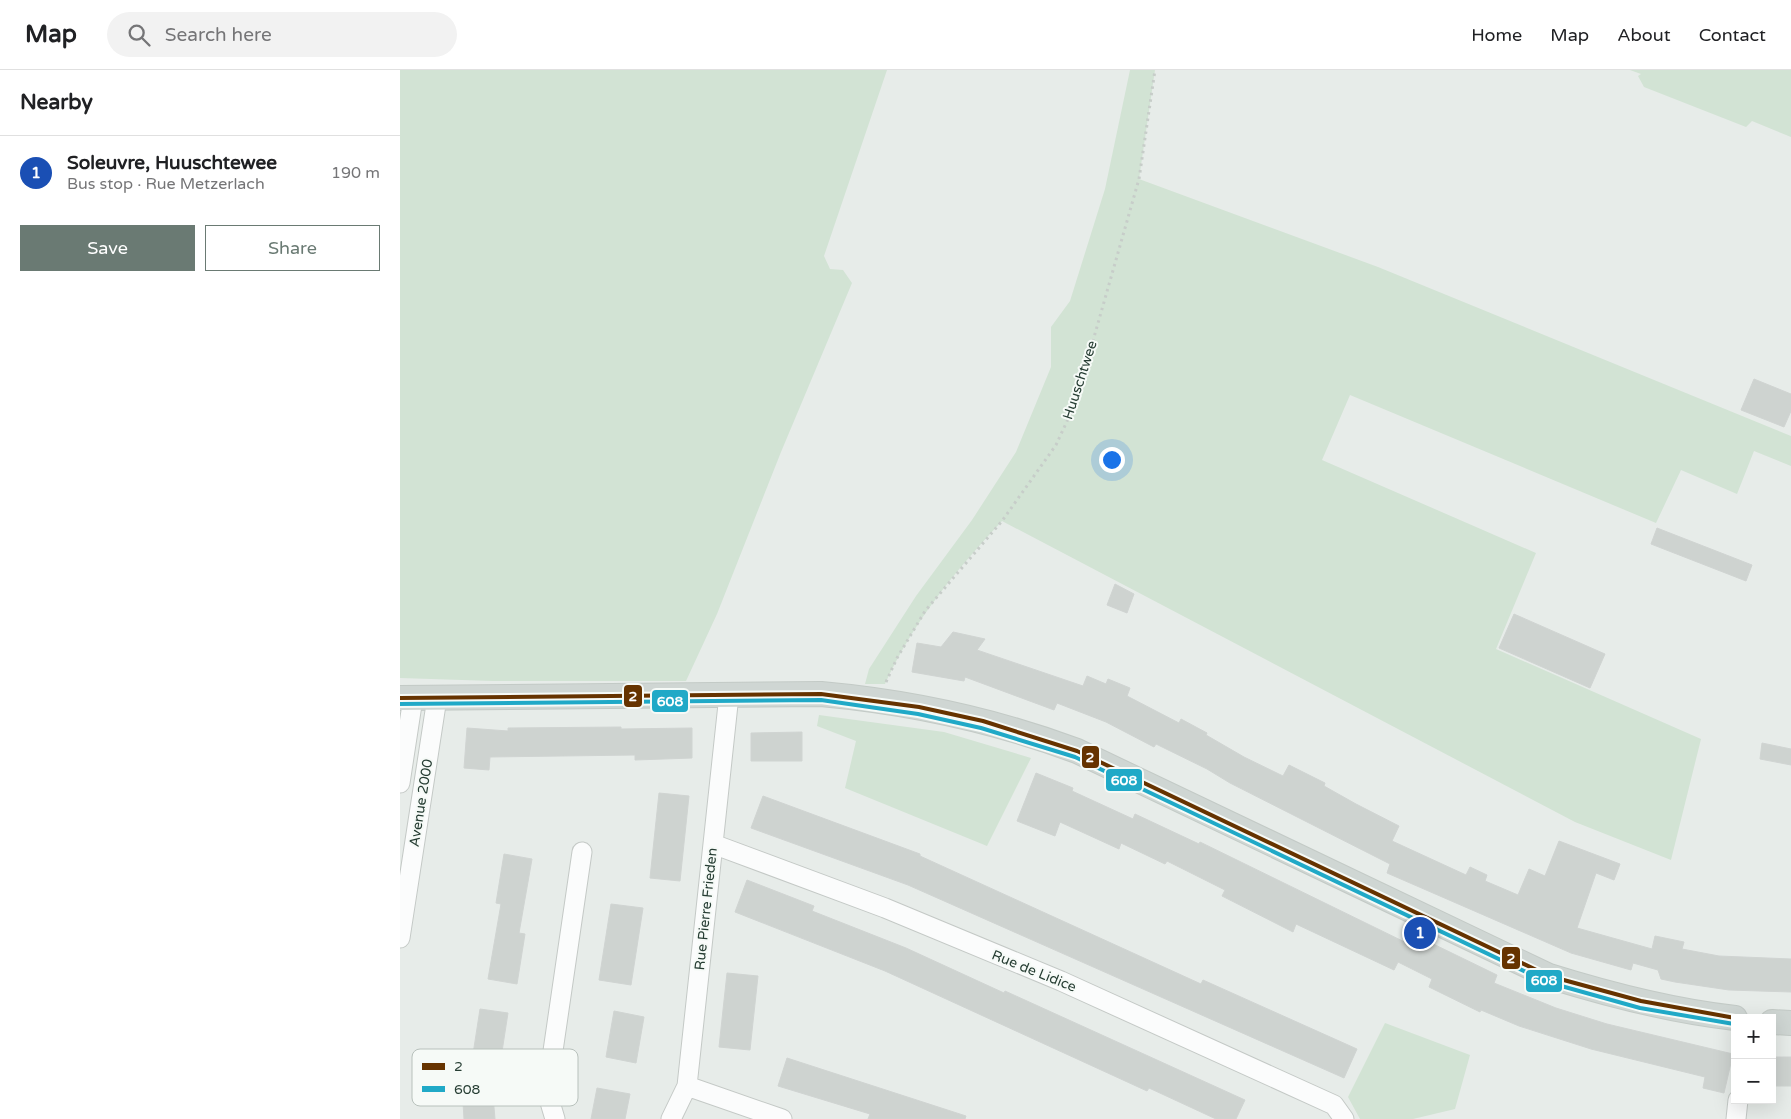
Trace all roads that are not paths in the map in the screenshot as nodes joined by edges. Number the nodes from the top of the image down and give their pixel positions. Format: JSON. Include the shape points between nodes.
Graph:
{"nodes":[{"id":1,"x":729,"y":695,"type":"junction"},
{"id":2,"x":407,"y":698,"type":"edge"},
{"id":3,"x":437,"y":698,"type":"junction"},
{"id":4,"x":400,"y":783,"type":"edge"},
{"id":5,"x":713,"y":844,"type":"junction"},
{"id":6,"x":582,"y":852,"type":"dead end"},
{"id":7,"x":400,"y":938,"type":"edge"},
{"id":8,"x":1731,"y":1018,"type":"edge"},
{"id":9,"x":1776,"y":1022,"type":"edge"},
{"id":10,"x":1791,"y":1023,"type":"edge"},
{"id":11,"x":553,"y":1049,"type":"edge"},
{"id":12,"x":687,"y":1086,"type":"junction"},
{"id":13,"x":1738,"y":1104,"type":"edge"},
{"id":14,"x":551,"y":1106,"type":"edge"},
{"id":15,"x":555,"y":1119,"type":"edge"},
{"id":16,"x":671,"y":1119,"type":"edge"},
{"id":17,"x":782,"y":1119,"type":"edge"},
{"id":18,"x":1344,"y":1119,"type":"edge"},
{"id":19,"x":1736,"y":1119,"type":"edge"}],
"edges":[{"from":1,"to":3,"type":"main road"},
{"from":1,"to":5,"type":"street","name":"Rue Pierre Frieden"},
{"from":1,"to":8,"type":"main road","via":[[821,694],[881,700],[946,712],[1042,738],[1549,976],[1690,1013]]},
{"from":2,"to":3,"type":"main road"},
{"from":2,"to":4,"type":"street","name":"Avenue 2000"},
{"from":3,"to":7,"type":"street","name":"Avenue 2000"},
{"from":5,"to":12,"type":"street","name":"Rue Pierre Frieden"},
{"from":5,"to":18,"type":"street","name":"Rue de Lidice","via":[[885,908],[1061,980],[1334,1105]]},
{"from":6,"to":11,"type":"street"},
{"from":9,"to":10,"type":"main road"},
{"from":12,"to":16,"type":"street","name":"Rue Pierre Frieden"},
{"from":12,"to":17,"type":"street"},
{"from":13,"to":19,"type":"street"},
{"from":14,"to":15,"type":"street"}]}
